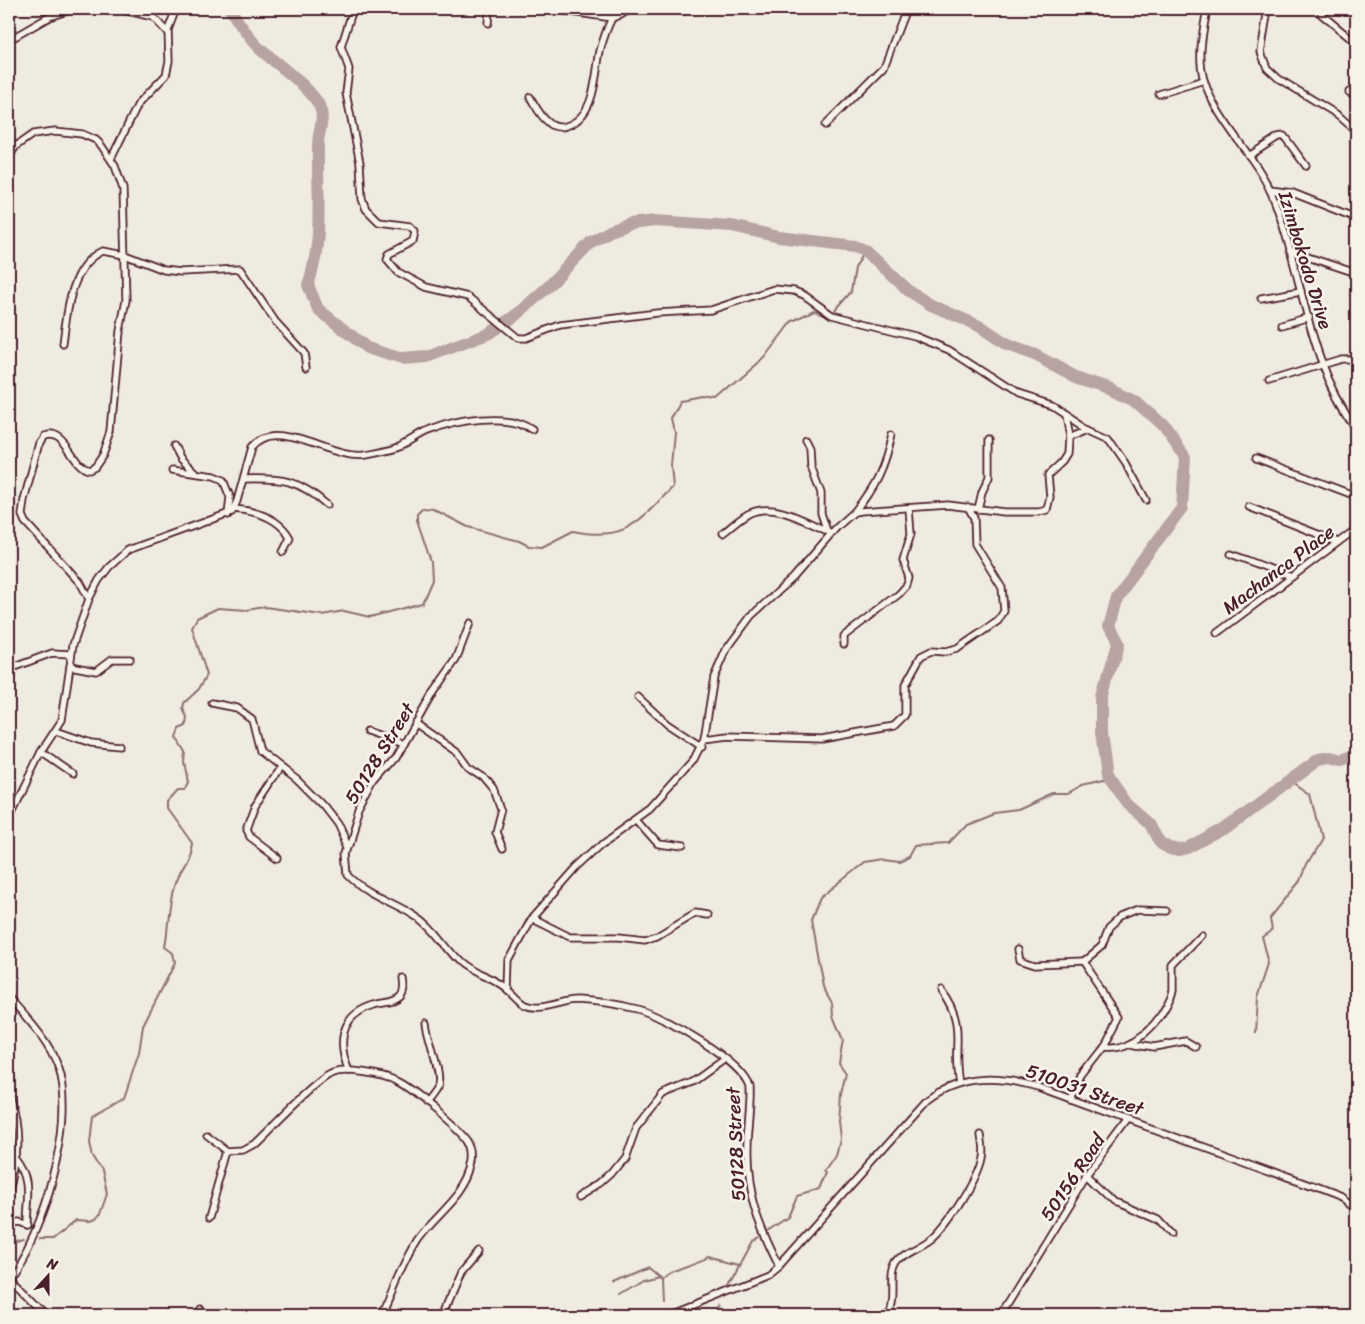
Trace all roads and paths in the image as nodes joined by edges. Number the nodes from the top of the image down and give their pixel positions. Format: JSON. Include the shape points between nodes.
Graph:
{"nodes":[{"id":1,"x":73,"y":9,"type":"edge"},
{"id":2,"x":119,"y":9,"type":"edge"},
{"id":3,"x":176,"y":9,"type":"edge"},
{"id":4,"x":353,"y":9,"type":"edge"},
{"id":5,"x":489,"y":9,"type":"edge"},
{"id":6,"x":552,"y":9,"type":"edge"},
{"id":7,"x":630,"y":9,"type":"edge"},
{"id":8,"x":904,"y":9,"type":"edge"},
{"id":9,"x":1207,"y":9,"type":"edge"},
{"id":10,"x":1268,"y":9,"type":"edge"},
{"id":11,"x":1322,"y":14,"type":"dead end"},
{"id":12,"x":612,"y":18,"type":"junction"},
{"id":13,"x":488,"y":23,"type":"dead end"},
{"id":14,"x":168,"y":33,"type":"junction"},
{"id":15,"x":9,"y":40,"type":"edge"},
{"id":16,"x":1356,"y":43,"type":"edge"},
{"id":17,"x":1204,"y":80,"type":"junction"},
{"id":18,"x":1349,"y":92,"type":"dead end"},
{"id":19,"x":1159,"y":94,"type":"dead end"},
{"id":20,"x":1356,"y":96,"type":"edge"},
{"id":21,"x":530,"y":97,"type":"dead end"},
{"id":22,"x":825,"y":124,"type":"dead end"},
{"id":23,"x":1356,"y":131,"type":"edge"},
{"id":24,"x":1249,"y":156,"type":"junction"},
{"id":25,"x":9,"y":157,"type":"edge"},
{"id":26,"x":111,"y":160,"type":"junction"},
{"id":27,"x":1306,"y":166,"type":"dead end"},
{"id":28,"x":1270,"y":190,"type":"junction"},
{"id":29,"x":1356,"y":218,"type":"edge"},
{"id":30,"x":1290,"y":251,"type":"junction"},
{"id":31,"x":125,"y":255,"type":"junction"},
{"id":32,"x":1356,"y":273,"type":"edge"},
{"id":33,"x":1302,"y":291,"type":"junction"},
{"id":34,"x":1261,"y":298,"type":"dead end"},
{"id":35,"x":1309,"y":317,"type":"junction"},
{"id":36,"x":1282,"y":325,"type":"dead end"},
{"id":37,"x":63,"y":344,"type":"dead end"},
{"id":38,"x":1356,"y":359,"type":"edge"},
{"id":39,"x":1323,"y":365,"type":"junction"},
{"id":40,"x":306,"y":367,"type":"dead end"},
{"id":41,"x":1269,"y":381,"type":"dead end"},
{"id":42,"x":1064,"y":413,"type":"junction"},
{"id":43,"x":1356,"y":426,"type":"edge"},
{"id":44,"x":1088,"y":428,"type":"junction"},
{"id":45,"x":532,"y":429,"type":"dead end"},
{"id":46,"x":891,"y":434,"type":"dead end"},
{"id":47,"x":1068,"y":436,"type":"junction"},
{"id":48,"x":806,"y":439,"type":"dead end"},
{"id":49,"x":989,"y":440,"type":"dead end"},
{"id":50,"x":174,"y":446,"type":"dead end"},
{"id":51,"x":1256,"y":458,"type":"dead end"},
{"id":52,"x":172,"y":470,"type":"dead end"},
{"id":53,"x":196,"y":473,"type":"junction"},
{"id":54,"x":244,"y":479,"type":"junction"},
{"id":55,"x":1356,"y":496,"type":"edge"},
{"id":56,"x":1146,"y":500,"type":"dead end"},
{"id":57,"x":327,"y":505,"type":"dead end"},
{"id":58,"x":968,"y":507,"type":"junction"},
{"id":59,"x":1249,"y":507,"type":"dead end"},
{"id":60,"x":909,"y":508,"type":"junction"},
{"id":61,"x":234,"y":509,"type":"junction"},
{"id":62,"x":978,"y":509,"type":"junction"},
{"id":63,"x":854,"y":512,"type":"junction"},
{"id":64,"x":228,"y":515,"type":"junction"},
{"id":65,"x":1356,"y":529,"type":"edge"},
{"id":66,"x":723,"y":533,"type":"dead end"},
{"id":67,"x":828,"y":533,"type":"junction"},
{"id":68,"x":1338,"y":542,"type":"junction"},
{"id":69,"x":284,"y":552,"type":"dead end"},
{"id":70,"x":1231,"y":554,"type":"dead end"},
{"id":71,"x":1291,"y":577,"type":"junction"},
{"id":72,"x":89,"y":599,"type":"junction"},
{"id":73,"x":470,"y":623,"type":"dead end"},
{"id":74,"x":1217,"y":633,"type":"dead end"},
{"id":75,"x":844,"y":644,"type":"dead end"},
{"id":76,"x":71,"y":654,"type":"junction"},
{"id":77,"x":130,"y":659,"type":"dead end"},
{"id":78,"x":70,"y":666,"type":"junction"},
{"id":79,"x":9,"y":669,"type":"edge"},
{"id":80,"x":638,"y":697,"type":"dead end"},
{"id":81,"x":212,"y":703,"type":"dead end"},
{"id":82,"x":415,"y":723,"type":"junction"},
{"id":83,"x":56,"y":731,"type":"junction"},
{"id":84,"x":367,"y":731,"type":"dead end"},
{"id":85,"x":704,"y":739,"type":"junction"},
{"id":86,"x":404,"y":744,"type":"junction"},
{"id":87,"x":120,"y":746,"type":"dead end"},
{"id":88,"x":702,"y":748,"type":"junction"},
{"id":89,"x":41,"y":752,"type":"junction"},
{"id":90,"x":280,"y":768,"type":"junction"},
{"id":91,"x":73,"y":774,"type":"dead end"},
{"id":92,"x":9,"y":817,"type":"edge"},
{"id":93,"x":636,"y":820,"type":"junction"},
{"id":94,"x":347,"y":847,"type":"junction"},
{"id":95,"x":502,"y":848,"type":"dead end"},
{"id":96,"x":682,"y":848,"type":"dead end"},
{"id":97,"x":277,"y":858,"type":"dead end"},
{"id":98,"x":1167,"y":911,"type":"dead end"},
{"id":99,"x":707,"y":914,"type":"dead end"},
{"id":100,"x":532,"y":918,"type":"junction"},
{"id":101,"x":1202,"y":935,"type":"dead end"},
{"id":102,"x":1018,"y":949,"type":"dead end"},
{"id":103,"x":1082,"y":962,"type":"junction"},
{"id":104,"x":403,"y":979,"type":"dead end"},
{"id":105,"x":508,"y":990,"type":"junction"},
{"id":106,"x":941,"y":990,"type":"dead end"},
{"id":107,"x":9,"y":998,"type":"edge"},
{"id":108,"x":426,"y":1023,"type":"dead end"},
{"id":109,"x":1132,"y":1043,"type":"junction"},
{"id":110,"x":1103,"y":1047,"type":"junction"},
{"id":111,"x":1196,"y":1047,"type":"dead end"},
{"id":112,"x":725,"y":1059,"type":"junction"},
{"id":113,"x":349,"y":1071,"type":"junction"},
{"id":114,"x":959,"y":1083,"type":"junction"},
{"id":115,"x":9,"y":1096,"type":"edge"},
{"id":116,"x":1070,"y":1099,"type":"junction"},
{"id":117,"x":426,"y":1103,"type":"junction"},
{"id":118,"x":1128,"y":1120,"type":"junction"},
{"id":119,"x":206,"y":1134,"type":"dead end"},
{"id":120,"x":980,"y":1135,"type":"dead end"},
{"id":121,"x":228,"y":1152,"type":"junction"},
{"id":122,"x":17,"y":1158,"type":"junction"},
{"id":123,"x":1087,"y":1175,"type":"junction"},
{"id":124,"x":9,"y":1191,"type":"edge"},
{"id":125,"x":581,"y":1197,"type":"dead end"},
{"id":126,"x":1356,"y":1209,"type":"edge"},
{"id":127,"x":210,"y":1218,"type":"dead end"},
{"id":128,"x":9,"y":1224,"type":"edge"},
{"id":129,"x":28,"y":1225,"type":"junction"},
{"id":130,"x":35,"y":1229,"type":"junction"},
{"id":131,"x":1171,"y":1234,"type":"dead end"},
{"id":132,"x":479,"y":1251,"type":"dead end"},
{"id":133,"x":779,"y":1266,"type":"junction"},
{"id":134,"x":9,"y":1277,"type":"edge"},
{"id":135,"x":200,"y":1309,"type":"dead end"},
{"id":136,"x":46,"y":1315,"type":"edge"},
{"id":137,"x":207,"y":1315,"type":"edge"},
{"id":138,"x":382,"y":1315,"type":"edge"},
{"id":139,"x":443,"y":1315,"type":"edge"},
{"id":140,"x":669,"y":1315,"type":"edge"},
{"id":141,"x":888,"y":1315,"type":"edge"},
{"id":142,"x":1001,"y":1315,"type":"edge"},
{"id":143,"x":1050,"y":1315,"type":"edge"},
{"id":144,"x":1075,"y":1315,"type":"edge"}],
"edges":[{"from":1,"to":15,"type":"street","via":[[49,17]]},
{"from":2,"to":14,"type":"street","via":[[153,17]]},
{"from":3,"to":14,"type":"street"},
{"from":4,"to":42,"type":"street","via":[[341,47],[348,69],[346,93],[360,162],[362,199],[366,209],[379,222],[410,226],[415,231],[413,241],[389,254],[388,259],[398,272],[426,287],[468,297],[518,338],[560,325],[711,310],[774,289],[794,291],[832,315],[935,343],[1017,394],[1052,405]]},
{"from":5,"to":13,"type":"street"},
{"from":6,"to":12,"type":"street"},
{"from":7,"to":12,"type":"street"},
{"from":8,"to":22,"type":"street","via":[[884,66]]},
{"from":9,"to":17,"type":"street","name":"Izimbokodo Drive","via":[[1200,52]]},
{"from":10,"to":23,"type":"street","via":[[1261,52],[1267,68],[1279,79],[1338,115]]},
{"from":11,"to":16,"type":"street"},
{"from":12,"to":21,"type":"street","via":[[589,103],[578,119],[565,126],[552,125]]},
{"from":14,"to":26,"type":"street","via":[[166,75],[138,104]]},
{"from":17,"to":19,"type":"street"},
{"from":17,"to":24,"type":"street","name":"Izimbokodo Drive"},
{"from":18,"to":20,"type":"street"},
{"from":24,"to":27,"type":"street","via":[[1284,136]]},
{"from":24,"to":28,"type":"street","name":"Izimbokodo Drive"},
{"from":25,"to":26,"type":"street","via":[[24,139],[34,134],[69,131],[91,137]]},
{"from":26,"to":31,"type":"street","via":[[124,196]]},
{"from":28,"to":29,"type":"street","via":[[1293,193]]},
{"from":28,"to":30,"type":"street","name":"Izimbokodo Drive"},
{"from":30,"to":32,"type":"street"},
{"from":30,"to":33,"type":"street","name":"Izimbokodo Drive"},
{"from":31,"to":37,"type":"street","via":[[103,251],[79,276],[68,304]]},
{"from":31,"to":40,"type":"street","via":[[164,270],[240,269],[279,326],[304,353]]},
{"from":31,"to":72,"type":"street","via":[[126,300],[109,444],[98,465],[89,470],[64,443],[43,437],[22,509],[25,522],[80,582]]},
{"from":33,"to":34,"type":"street"},
{"from":33,"to":35,"type":"street","name":"Izimbokodo Drive"},
{"from":35,"to":36,"type":"street"},
{"from":35,"to":39,"type":"street","name":"Izimbokodo Drive"},
{"from":38,"to":39,"type":"street","via":[[1347,358]]},
{"from":39,"to":41,"type":"street"},
{"from":39,"to":43,"type":"street","name":"Izimbokodo Drive","via":[[1340,403]]},
{"from":42,"to":44,"type":"street"},
{"from":42,"to":47,"type":"street"},
{"from":44,"to":47,"type":"street"},
{"from":44,"to":56,"type":"street","via":[[1113,443]]},
{"from":45,"to":54,"type":"street","via":[[522,422],[492,418],[427,432],[400,446],[349,456],[292,436],[264,437],[252,447]]},
{"from":46,"to":63,"type":"street","via":[[876,482]]},
{"from":47,"to":62,"type":"street","via":[[1065,458],[1048,475],[1050,497],[1046,510],[1004,512]]},
{"from":48,"to":67,"type":"street"},
{"from":49,"to":62,"type":"street","via":[[989,476]]},
{"from":50,"to":53,"type":"street","via":[[181,459]]},
{"from":51,"to":55,"type":"street"},
{"from":52,"to":53,"type":"street"},
{"from":53,"to":64,"type":"street","via":[[223,480],[230,496]]},
{"from":54,"to":57,"type":"street","via":[[274,479],[298,484]]},
{"from":54,"to":61,"type":"street"},
{"from":58,"to":60,"type":"street"},
{"from":58,"to":62,"type":"street"},
{"from":58,"to":85,"type":"street","via":[[974,518],[975,544],[1002,588],[1004,611],[998,621],[957,649],[931,651],[918,658],[905,685],[906,711],[899,724],[822,739],[728,736]]},
{"from":59,"to":68,"type":"street"},
{"from":60,"to":63,"type":"street"},
{"from":60,"to":75,"type":"street","via":[[911,534],[903,560],[909,578],[907,585],[844,636]]},
{"from":61,"to":64,"type":"street"},
{"from":61,"to":69,"type":"street","via":[[256,511],[286,531],[290,538]]},
{"from":63,"to":67,"type":"street"},
{"from":64,"to":72,"type":"street","via":[[128,550],[109,567]]},
{"from":65,"to":68,"type":"street","name":"Machanca Place"},
{"from":66,"to":67,"type":"street","via":[[749,513],[767,510],[787,514]]},
{"from":67,"to":85,"type":"street","via":[[793,578],[751,616],[726,650],[714,677]]},
{"from":68,"to":71,"type":"street","name":"Machanca Place"},
{"from":70,"to":71,"type":"street"},
{"from":71,"to":74,"type":"street","name":"Machanca Place"},
{"from":72,"to":76,"type":"street"},
{"from":73,"to":82,"type":"street","name":"50128 Street","via":[[456,660]]},
{"from":76,"to":78,"type":"street"},
{"from":76,"to":79,"type":"street","via":[[52,653]]},
{"from":77,"to":78,"type":"street","via":[[112,659],[96,670]]},
{"from":78,"to":83,"type":"street","via":[[64,716]]},
{"from":80,"to":88,"type":"street"},
{"from":81,"to":90,"type":"street","via":[[247,713],[254,724],[260,751]]},
{"from":82,"to":86,"type":"street","name":"50128 Street"},
{"from":82,"to":95,"type":"street","via":[[458,753],[468,767],[494,790],[501,809],[495,832]]},
{"from":83,"to":87,"type":"street","via":[[91,742]]},
{"from":83,"to":89,"type":"street"},
{"from":84,"to":86,"type":"street"},
{"from":85,"to":88,"type":"street"},
{"from":86,"to":94,"type":"street","name":"50128 Street","via":[[368,794]]},
{"from":88,"to":93,"type":"street","via":[[659,799]]},
{"from":89,"to":91,"type":"street"},
{"from":89,"to":92,"type":"street"},
{"from":90,"to":94,"type":"street","via":[[327,810]]},
{"from":90,"to":97,"type":"street","via":[[255,806],[246,831],[248,837]]},
{"from":93,"to":96,"type":"street","via":[[658,845]]},
{"from":93,"to":100,"type":"street","via":[[603,843],[577,867]]},
{"from":94,"to":105,"type":"street","name":"50128 Street","via":[[346,870],[352,880],[417,916],[460,964]]},
{"from":98,"to":103,"type":"street","via":[[1137,910],[1120,917],[1109,927],[1102,945]]},
{"from":99,"to":100,"type":"street","via":[[695,913],[645,940],[570,937]]},
{"from":100,"to":105,"type":"street","via":[[509,960]]},
{"from":101,"to":109,"type":"street","via":[[1173,965],[1173,990],[1160,1016]]},
{"from":102,"to":103,"type":"street","via":[[1020,959],[1029,963]]},
{"from":103,"to":110,"type":"street","via":[[1119,1017]]},
{"from":104,"to":113,"type":"street","via":[[404,990],[400,997],[367,1007],[343,1031],[341,1044]]},
{"from":105,"to":112,"type":"street","name":"50128 Street","via":[[518,1001],[532,1007],[577,1000],[638,1009],[678,1027]]},
{"from":106,"to":114,"type":"street","via":[[951,1005],[956,1022]]},
{"from":107,"to":130,"type":"street","via":[[54,1056],[65,1094],[59,1153]]},
{"from":108,"to":117,"type":"street","via":[[438,1084]]},
{"from":109,"to":110,"type":"street"},
{"from":109,"to":111,"type":"street","via":[[1154,1047],[1186,1041]]},
{"from":110,"to":116,"type":"street","via":[[1083,1071]]},
{"from":112,"to":125,"type":"street","via":[[693,1082],[663,1094],[636,1128],[624,1159],[612,1175]]},
{"from":112,"to":133,"type":"street","name":"50128 Street","via":[[742,1072],[750,1087],[746,1159],[749,1190],[761,1230]]},
{"from":113,"to":117,"type":"street","via":[[392,1079]]},
{"from":113,"to":121,"type":"street","via":[[329,1074],[254,1144]]},
{"from":114,"to":116,"type":"street","name":"510031 Street","via":[[985,1078],[1018,1081]]},
{"from":114,"to":133,"type":"street","name":"510031 Street","via":[[927,1100]]},
{"from":115,"to":122,"type":"street","via":[[16,1120]]},
{"from":116,"to":118,"type":"street","name":"510031 Street"},
{"from":117,"to":138,"type":"street","via":[[469,1142],[473,1149],[472,1165],[452,1203],[419,1238]]},
{"from":118,"to":123,"type":"street","name":"50156 Road"},
{"from":118,"to":126,"type":"street","name":"510031 Street","via":[[1315,1188]]},
{"from":119,"to":121,"type":"street"},
{"from":120,"to":141,"type":"street","via":[[980,1164],[954,1209],[933,1237],[904,1255],[895,1265],[893,1302]]},
{"from":121,"to":127,"type":"street"},
{"from":122,"to":124,"type":"street"},
{"from":122,"to":129,"type":"street","via":[[28,1173],[30,1182]]},
{"from":123,"to":131,"type":"street","via":[[1114,1201],[1158,1220]]},
{"from":123,"to":142,"type":"street","name":"50156 Road"},
{"from":128,"to":129,"type":"street","via":[[19,1222]]},
{"from":129,"to":130,"type":"street"},
{"from":130,"to":134,"type":"street","via":[[20,1264]]},
{"from":132,"to":139,"type":"street","via":[[461,1272]]},
{"from":133,"to":140,"type":"street","name":"510031 Street","via":[[768,1275]]},
{"from":134,"to":136,"type":"street"},
{"from":135,"to":137,"type":"street"},
{"from":143,"to":144,"type":"street"}]}
